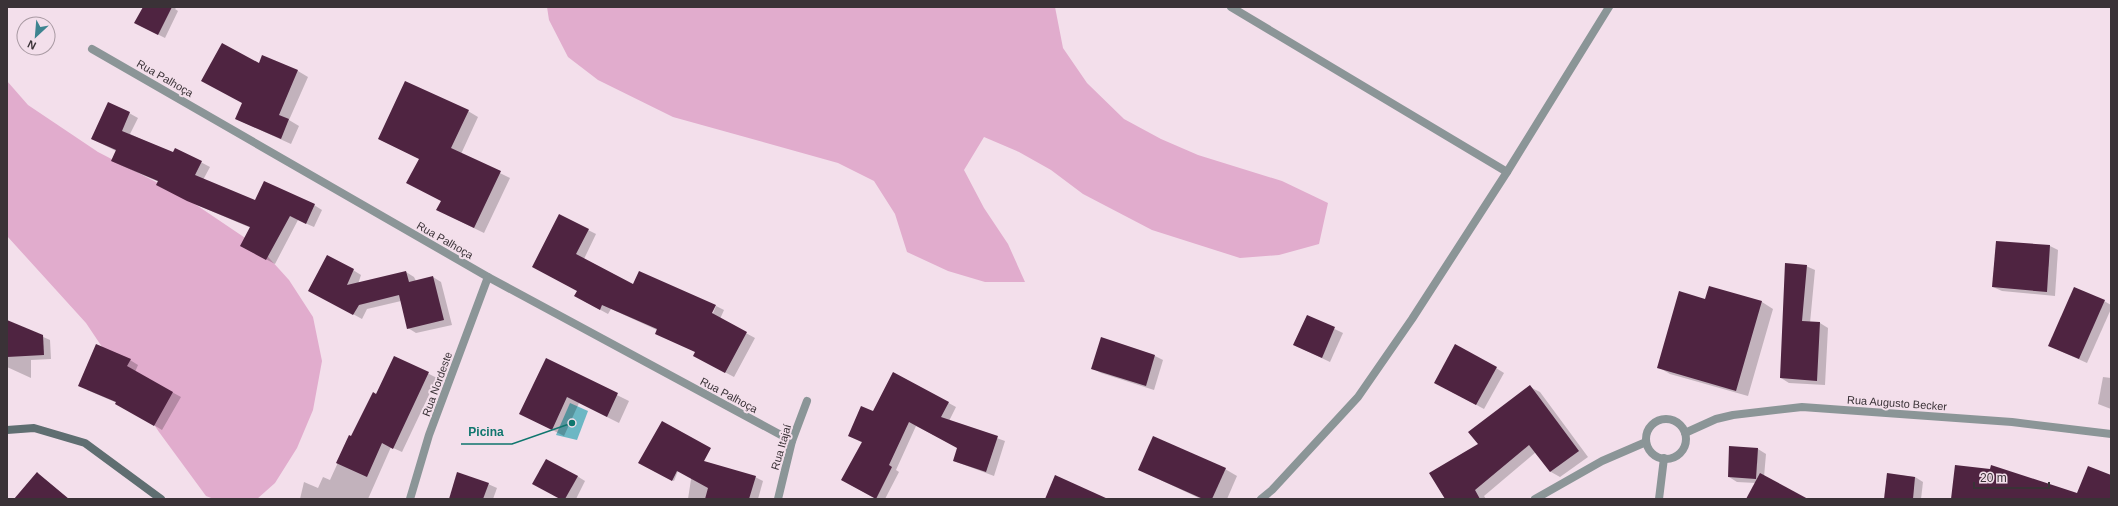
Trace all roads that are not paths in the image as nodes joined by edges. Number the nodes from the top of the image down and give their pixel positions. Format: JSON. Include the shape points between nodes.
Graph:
{"nodes":[{"id":1,"x":1231,"y":7,"type":"edge"},
{"id":2,"x":1609,"y":7,"type":"edge"},
{"id":3,"x":92,"y":49,"type":"dead end"},
{"id":4,"x":1507,"y":172,"type":"junction"},
{"id":5,"x":488,"y":277,"type":"junction"},
{"id":6,"x":807,"y":401,"type":"dead end"},
{"id":7,"x":7,"y":430,"type":"edge"},
{"id":8,"x":1685,"y":433,"type":"junction"},
{"id":9,"x":2111,"y":434,"type":"edge"},
{"id":10,"x":792,"y":442,"type":"junction"},
{"id":11,"x":1646,"y":442,"type":"junction"},
{"id":12,"x":1664,"y":458,"type":"junction"},
{"id":13,"x":161,"y":499,"type":"edge"},
{"id":14,"x":410,"y":499,"type":"edge"},
{"id":15,"x":778,"y":499,"type":"edge"},
{"id":16,"x":1261,"y":499,"type":"edge"},
{"id":17,"x":1535,"y":499,"type":"edge"},
{"id":18,"x":1659,"y":499,"type":"edge"}],
"edges":[{"from":1,"to":4,"type":"street"},
{"from":2,"to":4,"type":"street"},
{"from":3,"to":5,"type":"street","name":"Rua Palhoça"},
{"from":4,"to":16,"type":"street","via":[[1358,398]]},
{"from":5,"to":10,"type":"street","name":"Rua Palhoça"},
{"from":5,"to":14,"type":"street","name":"Rua Nordeste","via":[[429,435]]},
{"from":6,"to":10,"type":"street","name":"Rua Itajaí"},
{"from":7,"to":13,"type":"main road","via":[[34,428],[85,443]]},
{"from":8,"to":9,"type":"street","name":"Rua Augusto Becker","via":[[1716,419],[1733,415],[1802,407],[2012,422]]},
{"from":8,"to":11,"type":"street","via":[[1674,420],[1657,420],[1650,426]]},
{"from":8,"to":12,"type":"street","via":[[1686,443],[1681,451],[1674,457]]},
{"from":10,"to":15,"type":"street","name":"Rua Itajaí"},
{"from":11,"to":12,"type":"street","via":[[1649,450]]},
{"from":11,"to":17,"type":"street","via":[[1602,460]]},
{"from":12,"to":18,"type":"street"}]}
